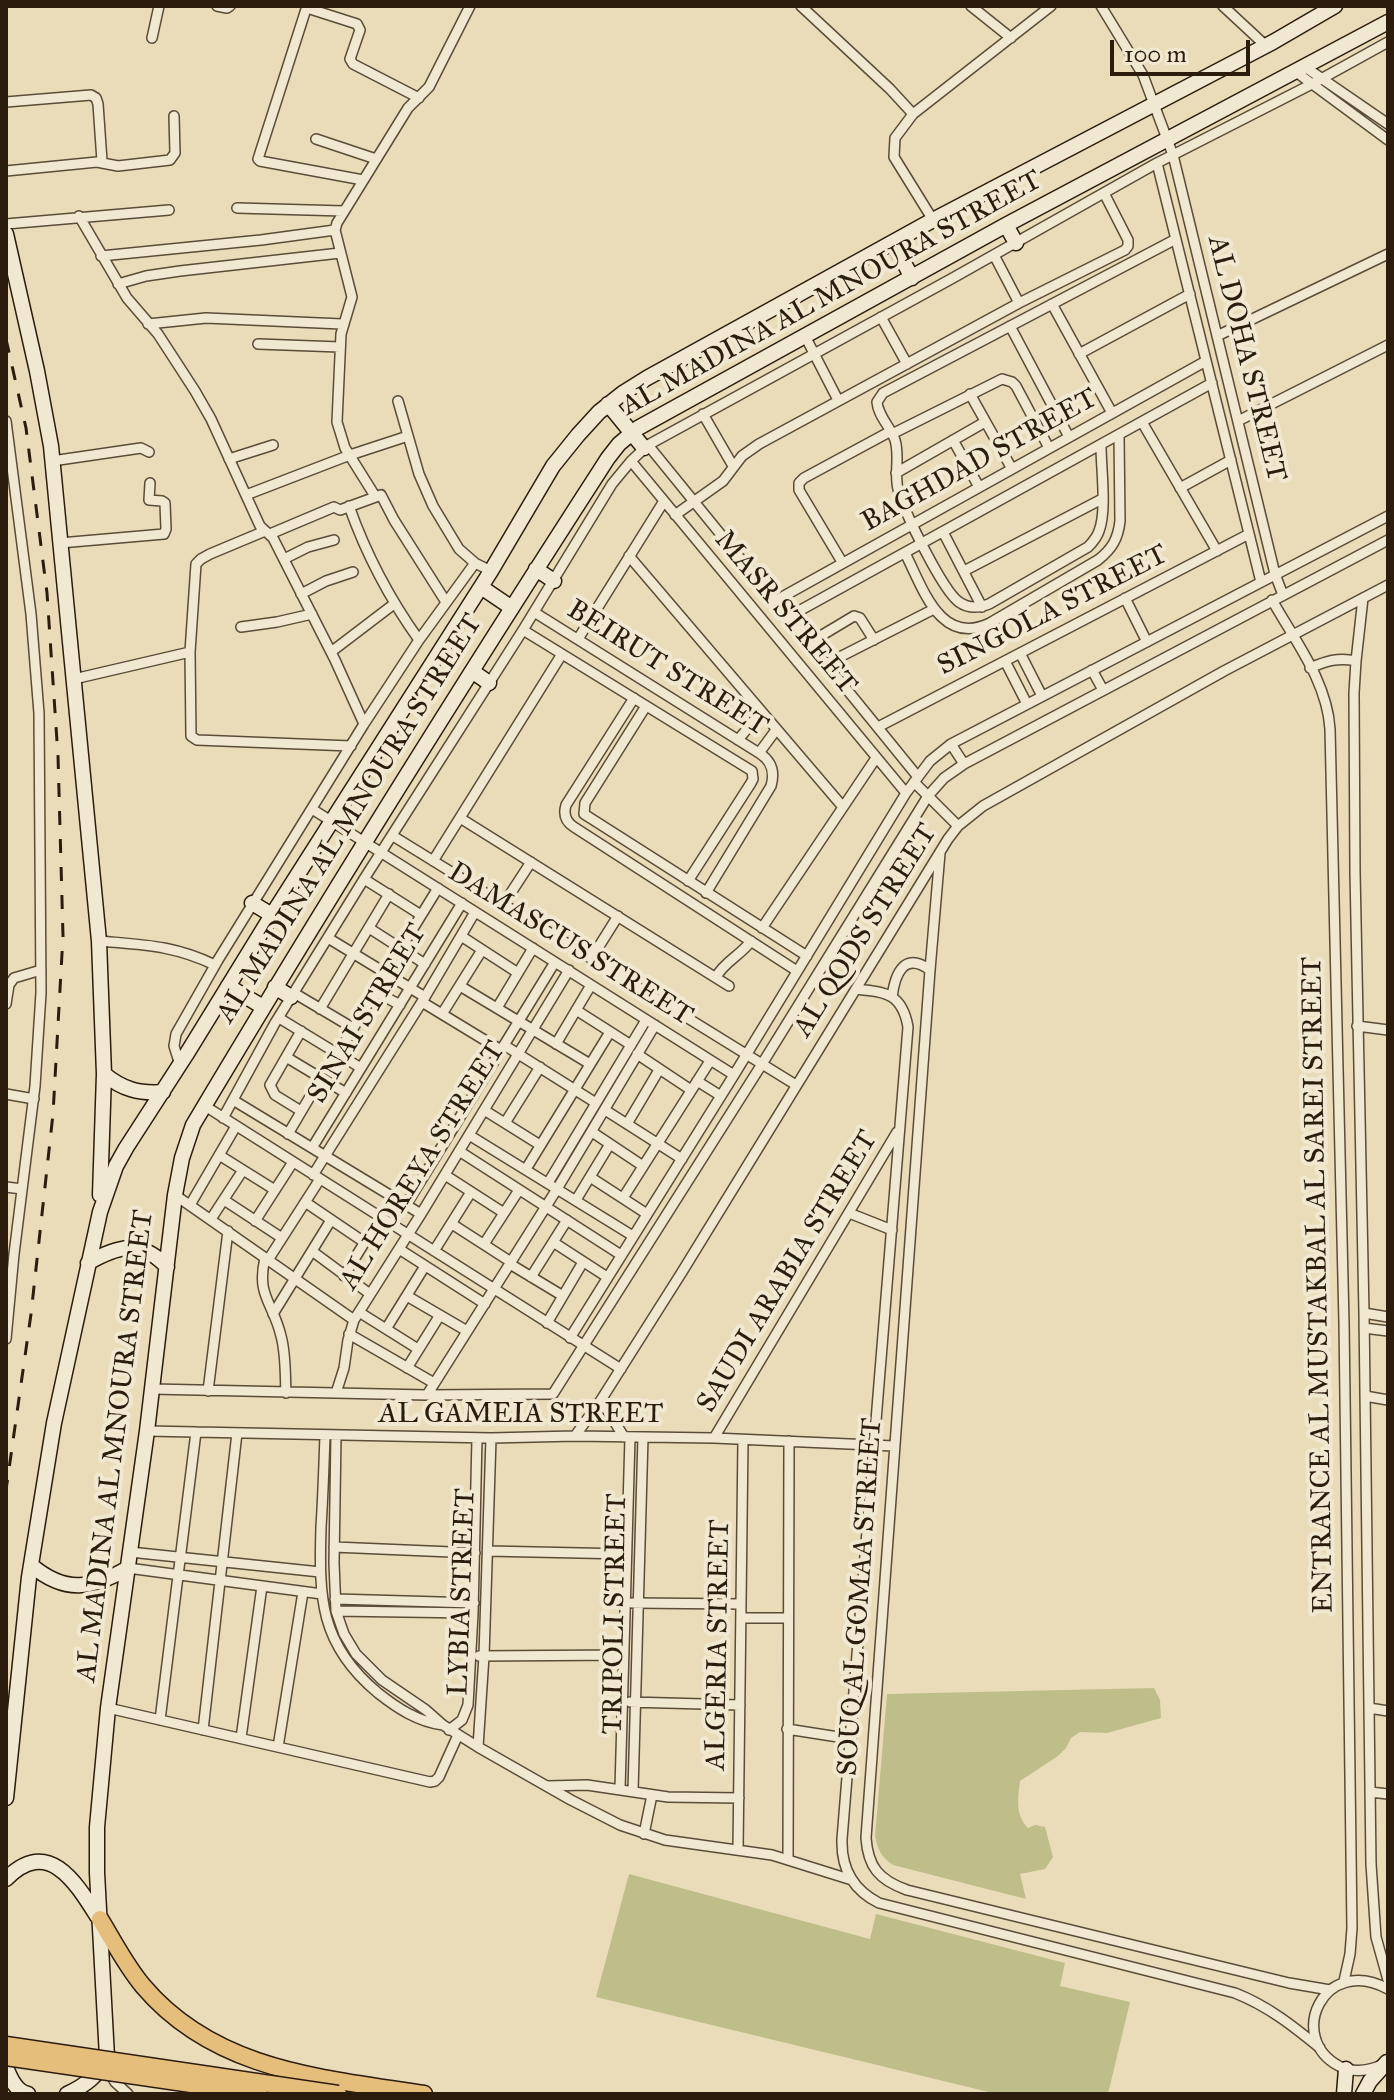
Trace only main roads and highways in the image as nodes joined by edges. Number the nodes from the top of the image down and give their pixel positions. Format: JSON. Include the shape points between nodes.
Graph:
{"nodes":[{"id":1,"x":1335,"y":6,"type":"edge"},
{"id":2,"x":1388,"y":22,"type":"edge"},
{"id":3,"x":1006,"y":225,"type":"junction"},
{"id":4,"x":6,"y":234,"type":"edge"},
{"id":5,"x":893,"y":242,"type":"junction"},
{"id":6,"x":1016,"y":243,"type":"road end"},
{"id":7,"x":912,"y":278,"type":"junction"},
{"id":8,"x":608,"y":404,"type":"junction"},
{"id":9,"x":631,"y":433,"type":"junction"},
{"id":10,"x":646,"y":446,"type":"road end"},
{"id":11,"x":536,"y":569,"type":"junction"},
{"id":12,"x":554,"y":581,"type":"road end"},
{"id":13,"x":481,"y":587,"type":"junction"},
{"id":14,"x":512,"y":608,"type":"junction"},
{"id":15,"x":472,"y":671,"type":"junction"},
{"id":16,"x":489,"y":683,"type":"road end"},
{"id":17,"x":252,"y":903,"type":"road end"},
{"id":18,"x":272,"y":915,"type":"junction"},
{"id":19,"x":228,"y":986,"type":"junction"},
{"id":20,"x":275,"y":987,"type":"junction"},
{"id":21,"x":292,"y":995,"type":"road end"},
{"id":22,"x":263,"y":1007,"type":"junction"},
{"id":23,"x":104,"y":1074,"type":"junction"},
{"id":24,"x":163,"y":1092,"type":"junction"},
{"id":25,"x":100,"y":1212,"type":"junction"},
{"id":26,"x":88,"y":1263,"type":"junction"},
{"id":27,"x":167,"y":1267,"type":"junction"},
{"id":28,"x":31,"y":1565,"type":"junction"},
{"id":29,"x":128,"y":1568,"type":"junction"},
{"id":30,"x":6,"y":1798,"type":"edge"},
{"id":31,"x":6,"y":1879,"type":"edge"},
{"id":32,"x":100,"y":1919,"type":"junction"},
{"id":33,"x":6,"y":2045,"type":"edge"},
{"id":34,"x":6,"y":2057,"type":"edge"},
{"id":35,"x":1388,"y":2061,"type":"edge"},
{"id":36,"x":6,"y":2067,"type":"edge"},
{"id":37,"x":1346,"y":2069,"type":"road end"},
{"id":38,"x":25,"y":2093,"type":"edge"},
{"id":39,"x":67,"y":2094,"type":"edge"},
{"id":40,"x":259,"y":2094,"type":"edge"},
{"id":41,"x":338,"y":2094,"type":"edge"},
{"id":42,"x":424,"y":2094,"type":"edge"},
{"id":43,"x":1344,"y":2094,"type":"edge"},
{"id":44,"x":1363,"y":2094,"type":"edge"}],
"edges":[{"from":1,"to":5,"type":"main road","name":"AL MADINA AL MNOURA STREET"},
{"from":2,"to":3,"type":"main road","name":"AL MADINA AL MNOURA STREET"},
{"from":3,"to":6,"type":"main road"},
{"from":3,"to":7,"type":"main road","name":"AL MADINA AL MNOURA STREET"},
{"from":4,"to":23,"type":"main road","via":[[43,396],[52,461],[99,941]]},
{"from":5,"to":7,"type":"main road"},
{"from":5,"to":8,"type":"main road","name":"AL MADINA AL MNOURA STREET"},
{"from":7,"to":9,"type":"main road","name":"AL MADINA AL MNOURA STREET"},
{"from":8,"to":9,"type":"main road"},
{"from":8,"to":13,"type":"main road","name":"AL MADINA AL MNOURA STREET","via":[[553,466]]},
{"from":9,"to":10,"type":"main road"},
{"from":9,"to":11,"type":"main road","name":"AL MADINA AL MNOURA STREET","via":[[608,458]]},
{"from":11,"to":12,"type":"main road"},
{"from":11,"to":14,"type":"main road","name":"AL MADINA AL MNOURA STREET"},
{"from":13,"to":14,"type":"main road"},
{"from":13,"to":18,"type":"main road","name":"AL MADINA AL MNOURA STREET"},
{"from":14,"to":15,"type":"main road","name":"AL MADINA AL MNOURA STREET"},
{"from":15,"to":16,"type":"main road"},
{"from":15,"to":20,"type":"main road","name":"AL MADINA AL MNOURA STREET"},
{"from":17,"to":18,"type":"main road"},
{"from":18,"to":19,"type":"main road","name":"AL MADINA AL MNOURA STREET"},
{"from":19,"to":22,"type":"main road"},
{"from":19,"to":24,"type":"main road","name":"AL MADINA AL MNOURA STREET"},
{"from":20,"to":21,"type":"main road"},
{"from":20,"to":22,"type":"main road","name":"AL MADINA AL MNOURA STREET"},
{"from":22,"to":27,"type":"main road","name":"AL MADINA AL MNOURA STREET","via":[[187,1141]]},
{"from":23,"to":24,"type":"main road","via":[[131,1091]]},
{"from":23,"to":25,"type":"main road"},
{"from":24,"to":25,"type":"main road","name":"AL MADINA AL MNOURA STREET","via":[[126,1148]]},
{"from":25,"to":26,"type":"main road","name":"AL MADINA AL MNOURA STREET"},
{"from":26,"to":27,"type":"main road","via":[[128,1247],[150,1253]]},
{"from":26,"to":28,"type":"main road","name":"AL MADINA AL MNOURA STREET"},
{"from":27,"to":29,"type":"main road","name":"AL MADINA AL MNOURA STREET"},
{"from":28,"to":29,"type":"main road","via":[[53,1581],[79,1586],[105,1581]]},
{"from":28,"to":30,"type":"main road","name":"AL MADINA AL MNOURA STREET"},
{"from":29,"to":32,"type":"main road","name":"AL MADINA AL MNOURA STREET","via":[[96,1838]]},
{"from":31,"to":32,"type":"main road","via":[[29,1863],[52,1864],[71,1877]]},
{"from":32,"to":39,"type":"main road","name":"AL MADINA AL MNOURA STREET","via":[[107,2057],[93,2079]]},
{"from":32,"to":42,"type":"highway","via":[[143,1986],[208,2041],[274,2067]]},
{"from":33,"to":41,"type":"highway","bridge":true},
{"from":34,"to":40,"type":"highway","bridge":true},
{"from":35,"to":44,"type":"main road"},
{"from":36,"to":38,"type":"main road"},
{"from":37,"to":43,"type":"main road"}]}
